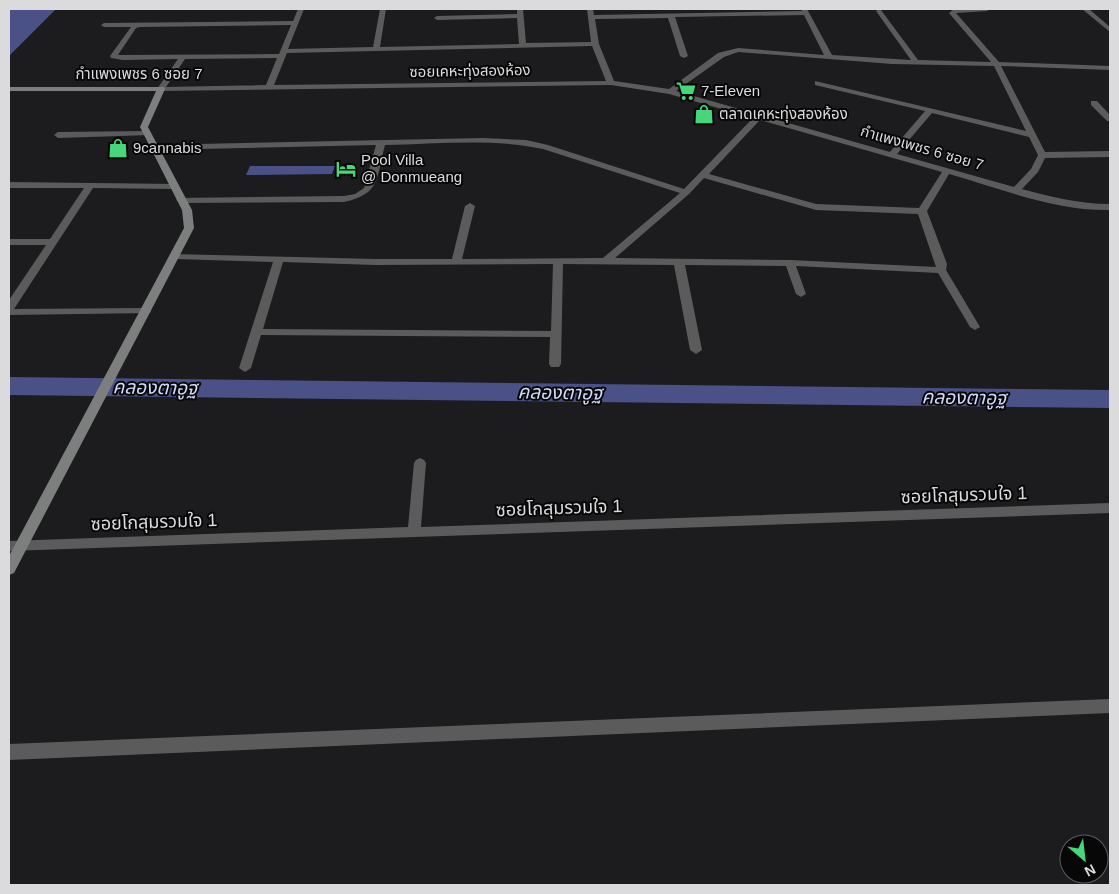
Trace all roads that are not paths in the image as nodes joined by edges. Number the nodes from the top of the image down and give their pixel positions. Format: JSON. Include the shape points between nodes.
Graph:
{"nodes":[{"id":1,"x":301,"y":9,"type":"edge"},
{"id":2,"x":383,"y":9,"type":"edge"},
{"id":3,"x":987,"y":9,"type":"edge"},
{"id":4,"x":1085,"y":9,"type":"edge"},
{"id":5,"x":806,"y":11,"type":"edge"},
{"id":6,"x":879,"y":11,"type":"dead end"},
{"id":7,"x":520,"y":12,"type":"edge"},
{"id":8,"x":591,"y":13,"type":"edge"},
{"id":9,"x":671,"y":15,"type":"junction"},
{"id":10,"x":437,"y":18,"type":"dead end"},
{"id":11,"x":295,"y":23,"type":"junction"},
{"id":12,"x":104,"y":25,"type":"dead end"},
{"id":13,"x":139,"y":25,"type":"junction"},
{"id":14,"x":1110,"y":30,"type":"edge"},
{"id":15,"x":595,"y":44,"type":"junction"},
{"id":16,"x":523,"y":46,"type":"junction"},
{"id":17,"x":376,"y":49,"type":"junction"},
{"id":18,"x":282,"y":54,"type":"junction"},
{"id":19,"x":828,"y":55,"type":"junction"},
{"id":20,"x":684,"y":56,"type":"dead end"},
{"id":21,"x":183,"y":57,"type":"junction"},
{"id":22,"x":916,"y":62,"type":"junction"},
{"id":23,"x":996,"y":63,"type":"junction"},
{"id":24,"x":1110,"y":68,"type":"edge"},
{"id":25,"x":611,"y":83,"type":"junction"},
{"id":26,"x":818,"y":83,"type":"dead end"},
{"id":27,"x":269,"y":88,"type":"junction"},
{"id":28,"x":161,"y":89,"type":"junction"},
{"id":29,"x":9,"y":90,"type":"edge"},
{"id":30,"x":670,"y":92,"type":"junction"},
{"id":31,"x":1094,"y":103,"type":"dead end"},
{"id":32,"x":930,"y":110,"type":"junction"},
{"id":33,"x":1106,"y":111,"type":"edge"},
{"id":34,"x":759,"y":117,"type":"junction"},
{"id":35,"x":1110,"y":119,"type":"edge"},
{"id":36,"x":147,"y":134,"type":"junction"},
{"id":37,"x":58,"y":135,"type":"dead end"},
{"id":38,"x":1030,"y":135,"type":"junction"},
{"id":39,"x":381,"y":143,"type":"junction"},
{"id":40,"x":154,"y":147,"type":"junction"},
{"id":41,"x":1110,"y":154,"type":"edge"},
{"id":42,"x":892,"y":155,"type":"junction"},
{"id":43,"x":1042,"y":155,"type":"junction"},
{"id":44,"x":947,"y":171,"type":"junction"},
{"id":45,"x":703,"y":175,"type":"junction"},
{"id":46,"x":9,"y":185,"type":"edge"},
{"id":47,"x":90,"y":186,"type":"junction"},
{"id":48,"x":174,"y":186,"type":"junction"},
{"id":49,"x":1016,"y":190,"type":"junction"},
{"id":50,"x":686,"y":192,"type":"junction"},
{"id":51,"x":182,"y":200,"type":"junction"},
{"id":52,"x":470,"y":206,"type":"dead end"},
{"id":53,"x":1110,"y":207,"type":"edge"},
{"id":54,"x":922,"y":211,"type":"junction"},
{"id":55,"x":9,"y":242,"type":"edge"},
{"id":56,"x":52,"y":242,"type":"junction"},
{"id":57,"x":175,"y":256,"type":"junction"},
{"id":58,"x":279,"y":259,"type":"junction"},
{"id":59,"x":606,"y":261,"type":"junction"},
{"id":60,"x":456,"y":262,"type":"junction"},
{"id":61,"x":558,"y":262,"type":"junction"},
{"id":62,"x":678,"y":262,"type":"junction"},
{"id":63,"x":790,"y":263,"type":"junction"},
{"id":64,"x":941,"y":270,"type":"junction"},
{"id":65,"x":801,"y":294,"type":"dead end"},
{"id":66,"x":9,"y":308,"type":"edge"},
{"id":67,"x":146,"y":311,"type":"junction"},
{"id":68,"x":9,"y":312,"type":"edge"},
{"id":69,"x":975,"y":327,"type":"dead end"},
{"id":70,"x":256,"y":332,"type":"junction"},
{"id":71,"x":556,"y":334,"type":"junction"},
{"id":72,"x":696,"y":350,"type":"dead end"},
{"id":73,"x":556,"y":364,"type":"dead end"},
{"id":74,"x":245,"y":368,"type":"dead end"},
{"id":75,"x":420,"y":463,"type":"dead end"},
{"id":76,"x":1110,"y":508,"type":"edge"},
{"id":77,"x":414,"y":532,"type":"junction"},
{"id":78,"x":15,"y":546,"type":"edge"},
{"id":79,"x":9,"y":569,"type":"edge"},
{"id":80,"x":1110,"y":706,"type":"edge"},
{"id":81,"x":9,"y":752,"type":"edge"}],
"edges":[{"from":1,"to":11,"type":"street"},
{"from":2,"to":17,"type":"street"},
{"from":3,"to":23,"type":"street","via":[[956,10],[952,13]]},
{"from":4,"to":14,"type":"street"},
{"from":5,"to":9,"type":"street"},
{"from":5,"to":19,"type":"street"},
{"from":6,"to":22,"type":"street"},
{"from":7,"to":10,"type":"street"},
{"from":7,"to":16,"type":"street"},
{"from":8,"to":9,"type":"street"},
{"from":8,"to":15,"type":"street"},
{"from":9,"to":20,"type":"street"},
{"from":11,"to":13,"type":"street"},
{"from":11,"to":18,"type":"street"},
{"from":12,"to":13,"type":"street"},
{"from":13,"to":21,"type":"street","via":[[134,27],[115,54],[116,58]]},
{"from":15,"to":16,"type":"street"},
{"from":15,"to":25,"type":"street"},
{"from":16,"to":17,"type":"street"},
{"from":17,"to":18,"type":"street"},
{"from":18,"to":21,"type":"street"},
{"from":18,"to":27,"type":"street"},
{"from":19,"to":22,"type":"street"},
{"from":19,"to":30,"type":"street","via":[[730,51]]},
{"from":21,"to":28,"type":"street"},
{"from":22,"to":23,"type":"street"},
{"from":23,"to":24,"type":"street"},
{"from":23,"to":38,"type":"street"},
{"from":25,"to":27,"type":"street","name":"ซอยเคหะทุ่งสองห้อง"},
{"from":25,"to":30,"type":"street","name":"ซอยเคหะทุ่งสองห้อง"},
{"from":26,"to":32,"type":"street"},
{"from":27,"to":28,"type":"street","name":"กำแพงเพชร 6 ซอย 7"},
{"from":28,"to":29,"type":"street","name":"กำแพงเพชร 6 ซอย 7"},
{"from":28,"to":36,"type":"street","via":[[144,127]]},
{"from":30,"to":34,"type":"street","name":"กำแพงเพชร 6 ซอย 7"},
{"from":31,"to":33,"type":"street"},
{"from":32,"to":38,"type":"street"},
{"from":32,"to":42,"type":"street"},
{"from":33,"to":35,"type":"street"},
{"from":34,"to":42,"type":"street","name":"กำแพงเพชร 6 ซอย 7"},
{"from":34,"to":45,"type":"street"},
{"from":36,"to":37,"type":"street"},
{"from":36,"to":40,"type":"street"},
{"from":38,"to":43,"type":"street"},
{"from":39,"to":40,"type":"street"},
{"from":39,"to":50,"type":"street","via":[[526,143]]},
{"from":39,"to":51,"type":"street","via":[[368,189],[358,196],[344,199]]},
{"from":40,"to":48,"type":"street"},
{"from":41,"to":43,"type":"street"},
{"from":42,"to":44,"type":"street","name":"กำแพงเพชร 6 ซอย 7"},
{"from":43,"to":49,"type":"street","via":[[1035,170]]},
{"from":44,"to":49,"type":"street","name":"กำแพงเพชร 6 ซอย 7"},
{"from":44,"to":54,"type":"street"},
{"from":45,"to":50,"type":"street"},
{"from":45,"to":54,"type":"street","via":[[816,207]]},
{"from":46,"to":47,"type":"street"},
{"from":47,"to":48,"type":"street"},
{"from":47,"to":56,"type":"street"},
{"from":48,"to":51,"type":"street"},
{"from":49,"to":53,"type":"street","name":"กำแพงเพชร 6 ซอย 7","via":[[1061,204]]},
{"from":50,"to":59,"type":"street"},
{"from":51,"to":57,"type":"street","via":[[190,228]]},
{"from":52,"to":60,"type":"street"},
{"from":54,"to":64,"type":"street","via":[[942,264]]},
{"from":55,"to":56,"type":"street"},
{"from":56,"to":66,"type":"street"},
{"from":57,"to":58,"type":"street"},
{"from":57,"to":67,"type":"street"},
{"from":58,"to":60,"type":"street"},
{"from":58,"to":70,"type":"street"},
{"from":59,"to":61,"type":"street"},
{"from":59,"to":62,"type":"street"},
{"from":60,"to":61,"type":"street"},
{"from":61,"to":71,"type":"street"},
{"from":62,"to":63,"type":"street"},
{"from":62,"to":72,"type":"street"},
{"from":63,"to":64,"type":"street"},
{"from":63,"to":65,"type":"street"},
{"from":64,"to":69,"type":"street"},
{"from":67,"to":68,"type":"street"},
{"from":67,"to":78,"type":"street"},
{"from":70,"to":71,"type":"street"},
{"from":70,"to":74,"type":"street"},
{"from":71,"to":73,"type":"street"},
{"from":75,"to":77,"type":"street"},
{"from":76,"to":77,"type":"street","name":"ซอยโกสุมรวมใจ 1"},
{"from":77,"to":78,"type":"street","name":"ซอยโกสุมรวมใจ 1"},
{"from":78,"to":79,"type":"street"},
{"from":80,"to":81,"type":"street"}]}
